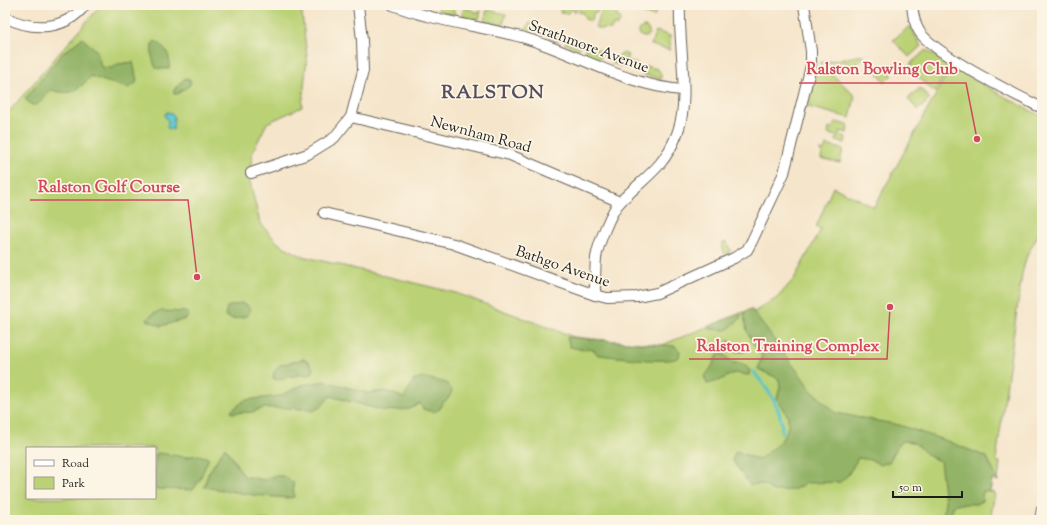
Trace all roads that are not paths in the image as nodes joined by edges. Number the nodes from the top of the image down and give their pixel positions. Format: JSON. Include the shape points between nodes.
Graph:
{"nodes":[{"id":1,"x":85,"y":5,"type":"edge"},
{"id":2,"x":358,"y":5,"type":"edge"},
{"id":3,"x":393,"y":5,"type":"edge"},
{"id":4,"x":680,"y":5,"type":"edge"},
{"id":5,"x":804,"y":5,"type":"edge"},
{"id":6,"x":912,"y":5,"type":"edge"},
{"id":7,"x":5,"y":17,"type":"edge"},
{"id":8,"x":683,"y":90,"type":"junction"},
{"id":9,"x":1042,"y":108,"type":"edge"},
{"id":10,"x":351,"y":117,"type":"junction"},
{"id":11,"x":251,"y":173,"type":"dead end"},
{"id":12,"x":620,"y":202,"type":"junction"},
{"id":13,"x":324,"y":213,"type":"dead end"},
{"id":14,"x":595,"y":295,"type":"junction"},
{"id":15,"x":1042,"y":508,"type":"edge"},
{"id":16,"x":1040,"y":520,"type":"edge"}],
"edges":[{"from":1,"to":7,"type":"street","via":[[68,20],[43,28]]},
{"from":2,"to":10,"type":"street","via":[[363,71]]},
{"from":3,"to":8,"type":"street","name":"Strathmore Avenue","via":[[432,18],[513,35],[646,84]]},
{"from":4,"to":8,"type":"street"},
{"from":5,"to":14,"type":"street","name":"Bathgo Avenue","via":[[811,66],[784,173],[747,250],[657,293],[620,298]]},
{"from":6,"to":9,"type":"street","via":[[914,20],[920,32],[936,48]]},
{"from":8,"to":12,"type":"street","via":[[681,118],[672,147],[654,172]]},
{"from":10,"to":11,"type":"street","via":[[334,138],[308,154]]},
{"from":10,"to":12,"type":"street","name":"Newnham Road","via":[[510,155]]},
{"from":12,"to":14,"type":"street","via":[[609,222],[596,257]]},
{"from":13,"to":14,"type":"street","name":"Bathgo Avenue","via":[[454,244]]},
{"from":15,"to":16,"type":"street"}]}
